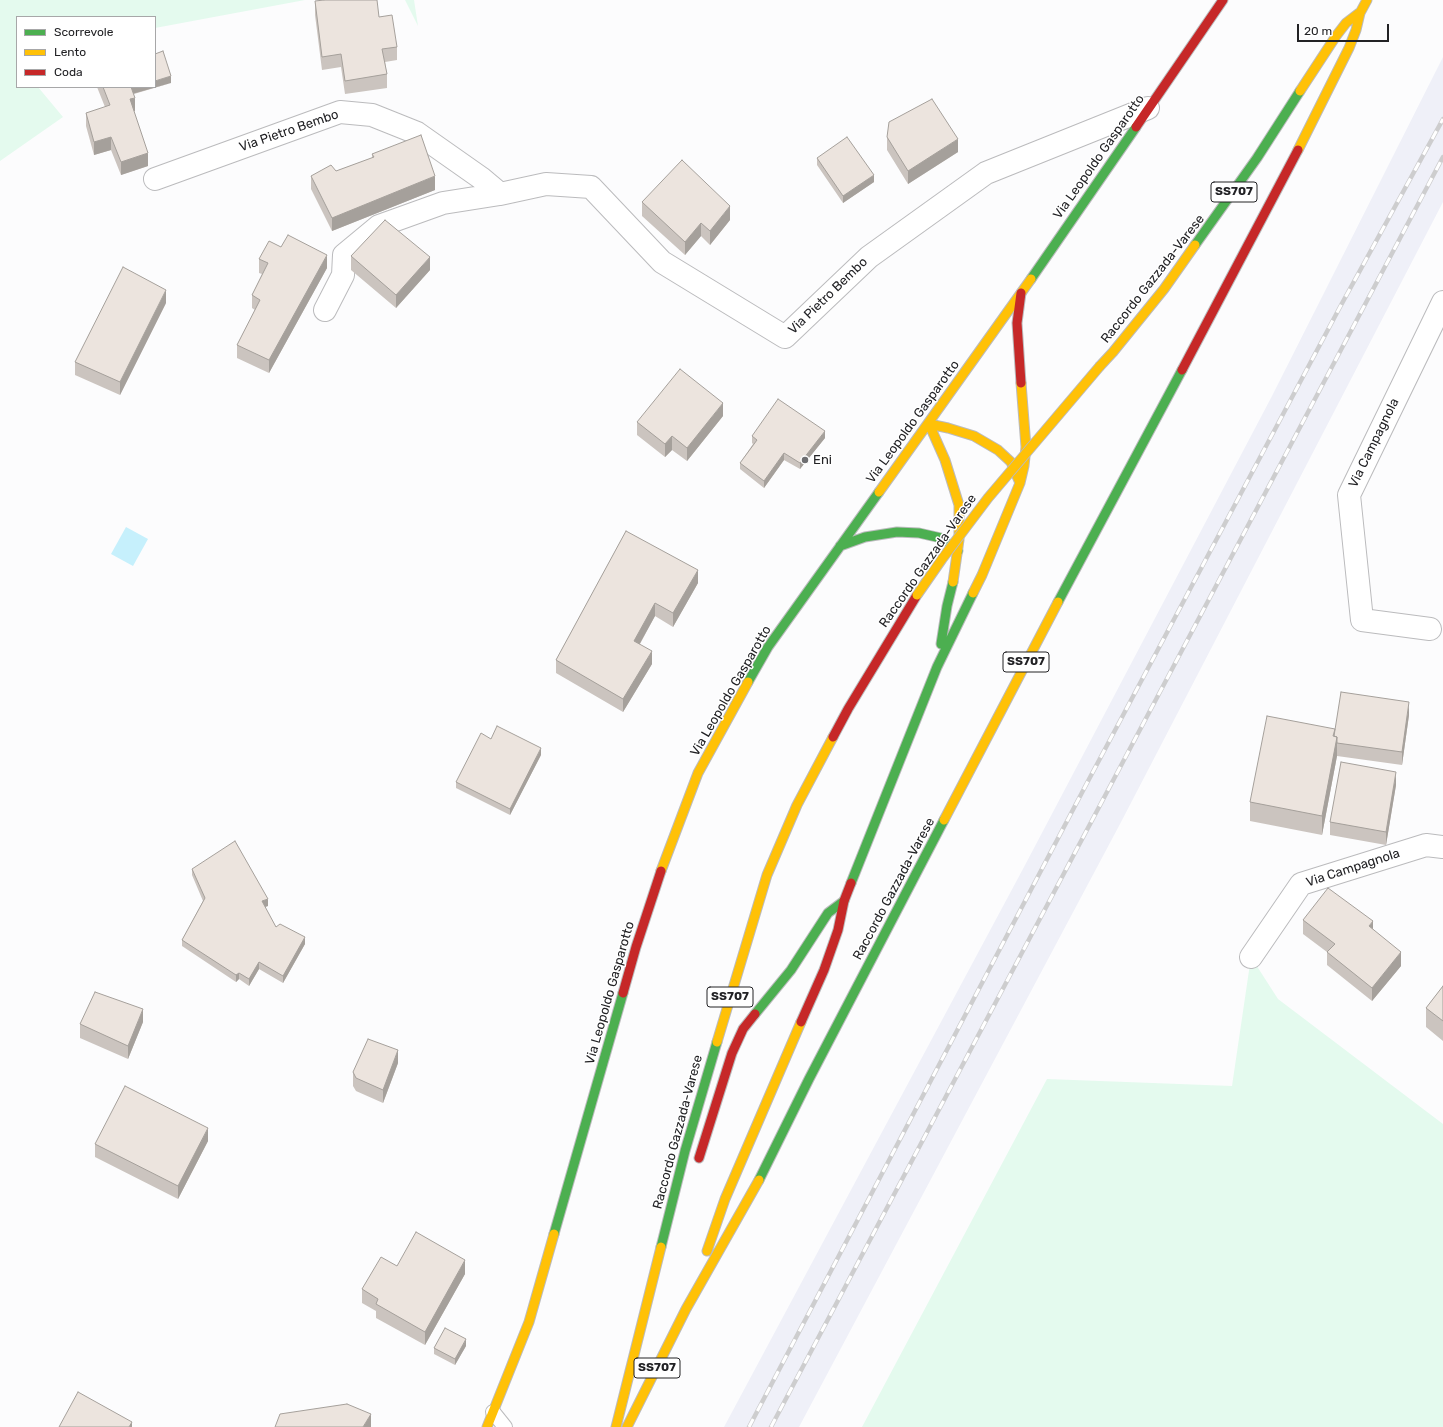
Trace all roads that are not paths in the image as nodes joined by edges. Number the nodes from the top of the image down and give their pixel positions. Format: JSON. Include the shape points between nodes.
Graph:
{"nodes":[{"id":1,"x":1223,"y":0,"type":"edge"},
{"id":2,"x":1367,"y":0,"type":"edge"},
{"id":3,"x":1360,"y":13,"type":"junction"},
{"id":4,"x":1148,"y":108,"type":"junction"},
{"id":5,"x":155,"y":179,"type":"dead end"},
{"id":6,"x":500,"y":194,"type":"junction"},
{"id":7,"x":1021,"y":292,"type":"junction"},
{"id":8,"x":1443,"y":302,"type":"edge"},
{"id":9,"x":325,"y":310,"type":"dead end"},
{"id":10,"x":929,"y":424,"type":"junction"},
{"id":11,"x":1020,"y":483,"type":"junction"},
{"id":12,"x":840,"y":546,"type":"junction"},
{"id":13,"x":958,"y":551,"type":"junction"},
{"id":14,"x":1430,"y":629,"type":"dead end"},
{"id":15,"x":937,"y":667,"type":"junction"},
{"id":16,"x":1443,"y":847,"type":"edge"},
{"id":17,"x":844,"y":901,"type":"junction"},
{"id":18,"x":1251,"y":957,"type":"dead end"},
{"id":19,"x":697,"y":1163,"type":"dead end"},
{"id":20,"x":672,"y":1243,"type":"dead end"},
{"id":21,"x":686,"y":1309,"type":"junction"},
{"id":22,"x":637,"y":1345,"type":"junction"},
{"id":23,"x":493,"y":1412,"type":"junction"},
{"id":24,"x":487,"y":1427,"type":"edge"},
{"id":25,"x":505,"y":1427,"type":"edge"},
{"id":26,"x":616,"y":1427,"type":"edge"},
{"id":27,"x":627,"y":1427,"type":"edge"}],
"edges":[{"from":1,"to":4,"type":"main road","name":"Via Leopoldo Gasparotto"},
{"from":2,"to":3,"type":"main road","number":"SS707"},
{"from":3,"to":21,"type":"main road","name":"Raccordo Gazzada-Varese","number":"SS707","via":[[1349,48],[1280,184],[1009,694],[752,1193]]},
{"from":3,"to":22,"type":"main road","name":"Raccordo Gazzada-Varese","number":"SS707","bridge":true,"via":[[1346,23],[1336,36],[1258,158],[1164,290],[988,498],[942,559],[917,595],[848,709],[797,805],[767,875],[685,1151]]},
{"from":4,"to":6,"type":"street","name":"Via Pietro Bembo","via":[[986,173],[869,257],[785,337],[662,262],[592,188],[546,184]]},
{"from":4,"to":7,"type":"main road","name":"Via Leopoldo Gasparotto"},
{"from":5,"to":6,"type":"street","name":"Via Pietro Bembo","via":[[340,112],[372,114],[417,133]]},
{"from":6,"to":9,"type":"street","name":"Via Pietro Bembo","via":[[443,203],[379,226],[344,255],[343,275]]},
{"from":7,"to":10,"type":"main road","name":"Via Leopoldo Gasparotto"},
{"from":7,"to":11,"type":"main road","via":[[1017,323],[1026,447]]},
{"from":8,"to":14,"type":"street","name":"Via Campagnola","via":[[1349,495],[1362,620]]},
{"from":10,"to":11,"type":"main road","via":[[974,436],[998,450],[1011,462]]},
{"from":10,"to":12,"type":"main road","name":"Via Leopoldo Gasparotto"},
{"from":10,"to":13,"type":"main road","via":[[945,460],[958,505]]},
{"from":11,"to":15,"type":"main road","via":[[982,575]]},
{"from":12,"to":13,"type":"main road","via":[[865,537],[897,532],[941,538]]},
{"from":12,"to":23,"type":"main road","name":"Via Leopoldo Gasparotto","via":[[768,648],[698,773],[666,856],[636,947],[529,1322]]},
{"from":13,"to":15,"type":"main road"},
{"from":15,"to":17,"type":"main road"},
{"from":16,"to":18,"type":"street","name":"Via Campagnola","via":[[1426,845],[1301,884]]},
{"from":17,"to":19,"type":"main road","via":[[828,913],[791,970],[743,1029],[732,1053]]},
{"from":17,"to":21,"type":"main road","via":[[838,930],[824,970],[725,1199]]},
{"from":20,"to":22,"type":"main road"},
{"from":21,"to":27,"type":"main road","name":"Raccordo Gazzada-Varese","number":"SS707"},
{"from":22,"to":26,"type":"main road","name":"Raccordo Gazzada-Varese","number":"SS707"},
{"from":23,"to":24,"type":"main road","name":"Via Leopoldo Gasparotto"},
{"from":23,"to":25,"type":"lane"}]}
